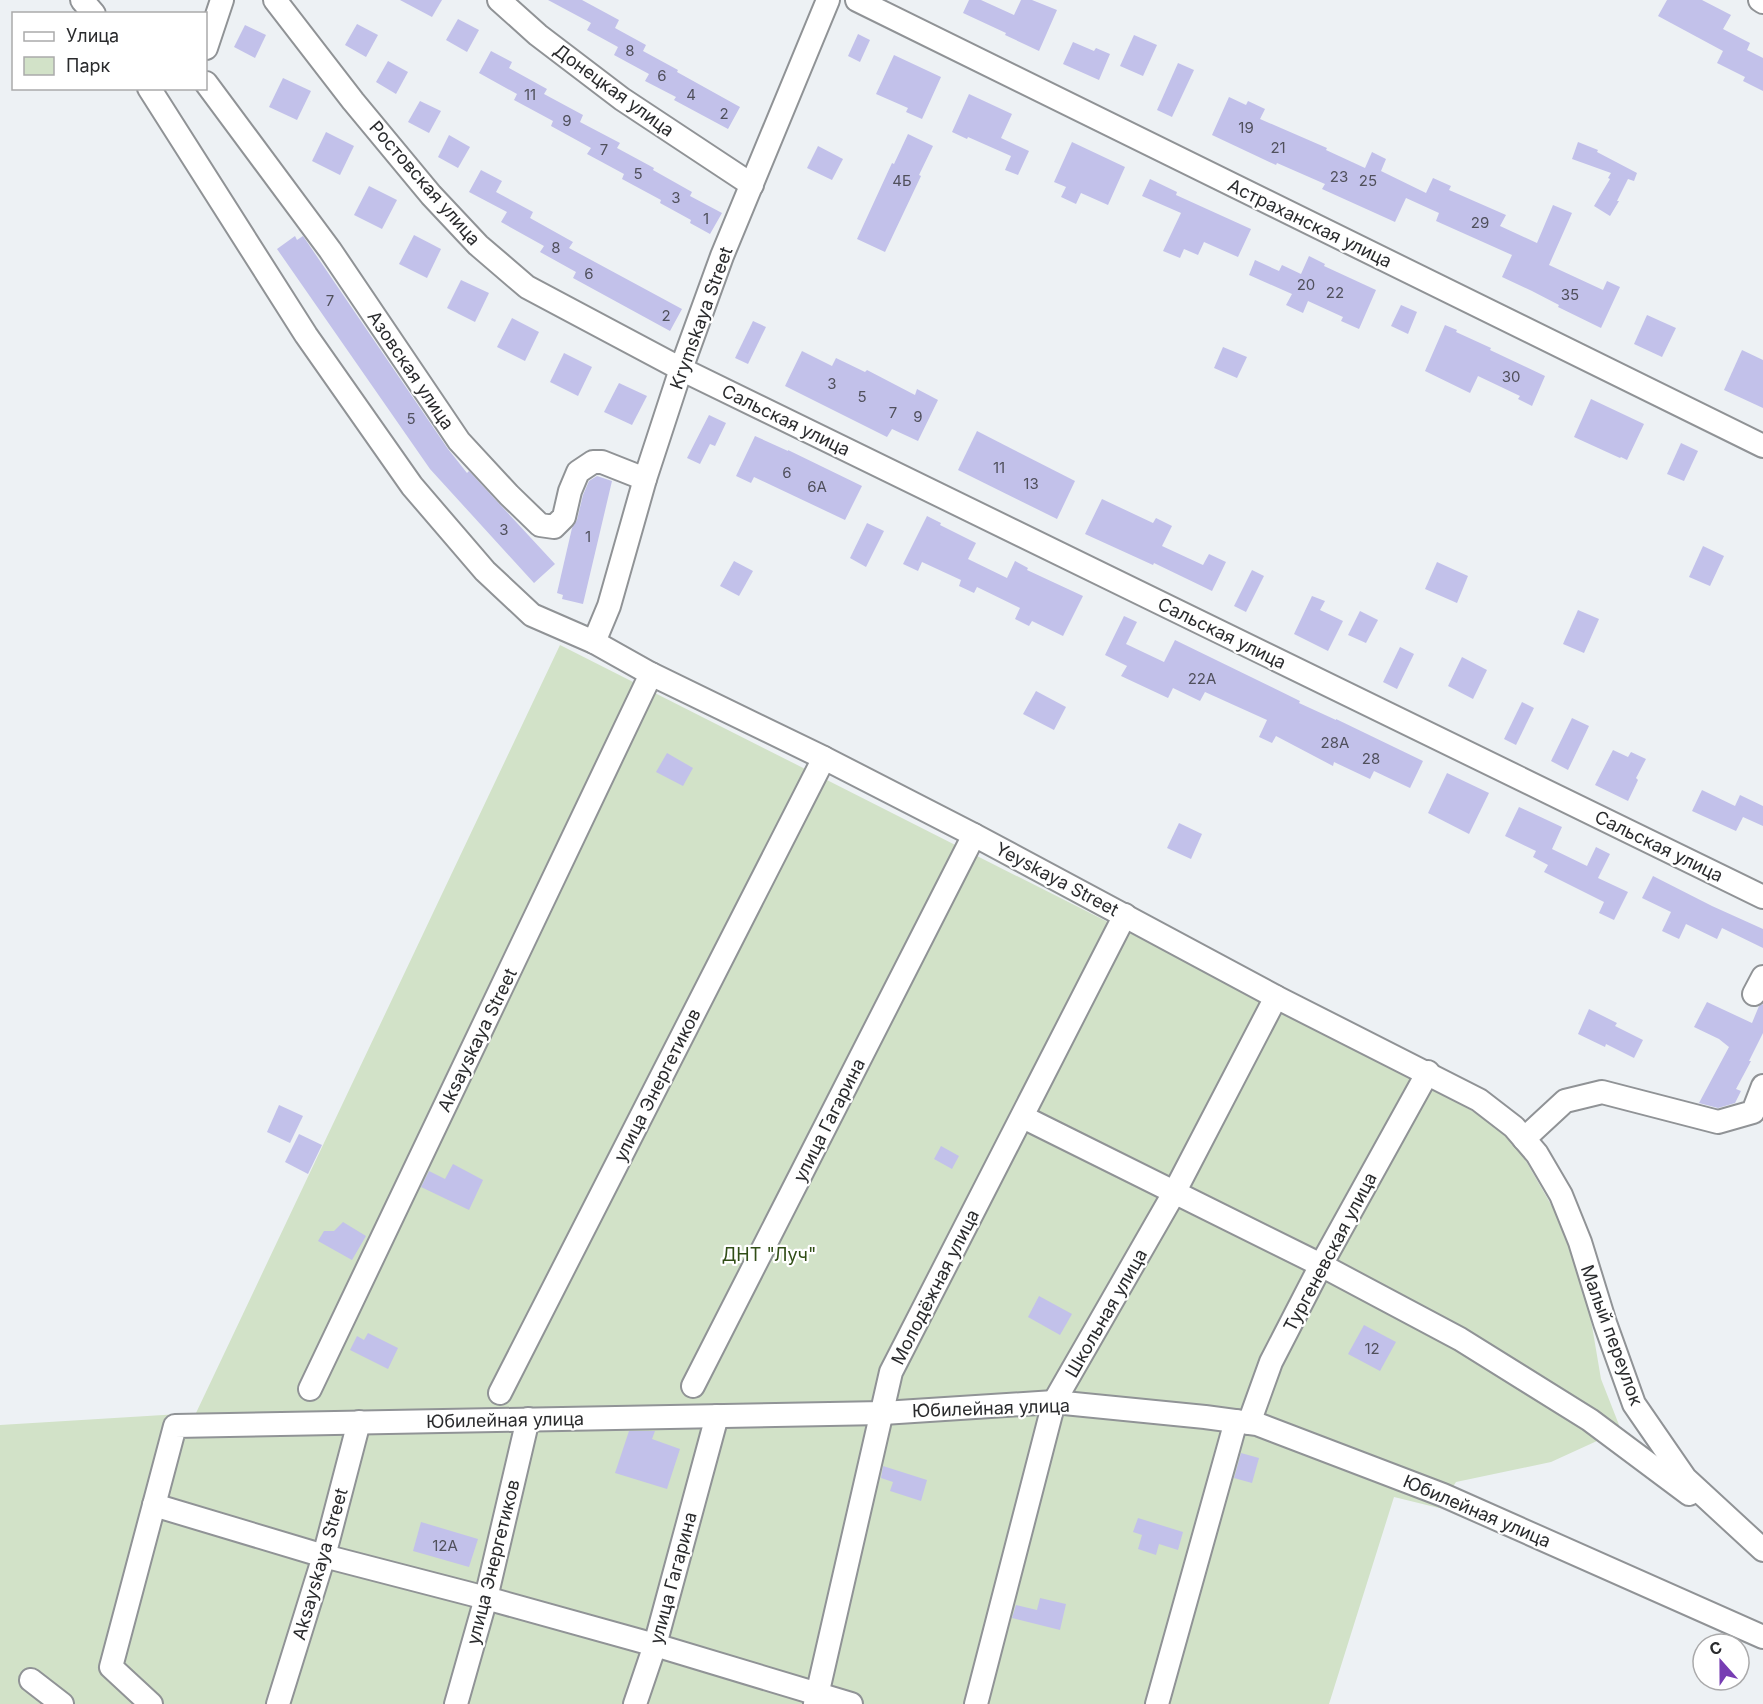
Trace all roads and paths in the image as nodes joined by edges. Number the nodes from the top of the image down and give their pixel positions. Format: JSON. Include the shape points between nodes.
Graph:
{"nodes":[{"id":1,"x":82,"y":0,"type":"edge"},
{"id":2,"x":222,"y":0,"type":"edge"},
{"id":3,"x":275,"y":0,"type":"edge"},
{"id":4,"x":499,"y":0,"type":"edge"},
{"id":5,"x":828,"y":0,"type":"edge"},
{"id":6,"x":856,"y":0,"type":"edge"},
{"id":7,"x":92,"y":12,"type":"edge"},
{"id":8,"x":207,"y":45,"type":"edge"},
{"id":9,"x":207,"y":84,"type":"edge"},
{"id":10,"x":150,"y":90,"type":"edge"},
{"id":11,"x":744,"y":179,"type":"junction"},
{"id":12,"x":676,"y":366,"type":"junction"},
{"id":13,"x":1763,"y":446,"type":"edge"},
{"id":14,"x":645,"y":480,"type":"junction"},
{"id":15,"x":594,"y":642,"type":"junction"},
{"id":16,"x":647,"y":682,"type":"junction"},
{"id":17,"x":819,"y":767,"type":"junction"},
{"id":18,"x":969,"y":844,"type":"junction"},
{"id":19,"x":1763,"y":897,"type":"edge"},
{"id":20,"x":1121,"y":923,"type":"junction"},
{"id":21,"x":1272,"y":1004,"type":"junction"},
{"id":22,"x":1424,"y":1079,"type":"junction"},
{"id":23,"x":1763,"y":1086,"type":"edge"},
{"id":24,"x":1023,"y":1117,"type":"junction"},
{"id":25,"x":1519,"y":1133,"type":"junction"},
{"id":26,"x":1174,"y":1193,"type":"junction"},
{"id":27,"x":1320,"y":1264,"type":"junction"},
{"id":28,"x":693,"y":1386,"type":"dead end"},
{"id":29,"x":310,"y":1389,"type":"dead end"},
{"id":30,"x":500,"y":1393,"type":"dead end"},
{"id":31,"x":1054,"y":1402,"type":"junction"},
{"id":32,"x":883,"y":1413,"type":"junction"},
{"id":33,"x":717,"y":1416,"type":"junction"},
{"id":34,"x":528,"y":1419,"type":"junction"},
{"id":35,"x":359,"y":1422,"type":"junction"},
{"id":36,"x":1243,"y":1422,"type":"junction"},
{"id":37,"x":154,"y":1505,"type":"junction"},
{"id":38,"x":1761,"y":1549,"type":"edge"},
{"id":39,"x":324,"y":1556,"type":"junction"},
{"id":40,"x":486,"y":1598,"type":"junction"},
{"id":41,"x":1763,"y":1637,"type":"edge"},
{"id":42,"x":655,"y":1645,"type":"junction"},
{"id":43,"x":816,"y":1699,"type":"edge"},
{"id":44,"x":40,"y":1704,"type":"edge"},
{"id":45,"x":62,"y":1704,"type":"edge"},
{"id":46,"x":151,"y":1704,"type":"edge"},
{"id":47,"x":278,"y":1704,"type":"edge"},
{"id":48,"x":456,"y":1704,"type":"edge"},
{"id":49,"x":635,"y":1704,"type":"edge"},
{"id":50,"x":851,"y":1704,"type":"edge"},
{"id":51,"x":976,"y":1704,"type":"edge"},
{"id":52,"x":1157,"y":1704,"type":"edge"}],
"edges":[{"from":1,"to":7,"type":"street"},
{"from":2,"to":8,"type":"street"},
{"from":3,"to":12,"type":"street","name":"Ростовская улица","via":[[353,101],[478,245],[527,287]]},
{"from":4,"to":11,"type":"street","name":"Донецкая улица","via":[[622,99]]},
{"from":5,"to":11,"type":"street","name":"Krymskaya Street"},
{"from":6,"to":13,"type":"street","name":"Астраханская улица"},
{"from":9,"to":14,"type":"street","name":"Азовская улица","via":[[330,250],[459,441],[540,525],[554,527],[564,517],[578,472],[593,462]]},
{"from":10,"to":15,"type":"street","name":"Yeyskaya Street","via":[[306,334],[412,486],[485,571],[532,615]]},
{"from":11,"to":12,"type":"street","name":"Krymskaya Street","via":[[723,256]]},
{"from":12,"to":14,"type":"street","name":"Krymskaya Street"},
{"from":12,"to":19,"type":"street","name":"Сальская улица"},
{"from":14,"to":15,"type":"street","name":"Krymskaya Street","via":[[609,606]]},
{"from":15,"to":16,"type":"street","name":"Yeyskaya Street"},
{"from":16,"to":17,"type":"street","name":"Yeyskaya Street"},
{"from":16,"to":29,"type":"street","name":"Aksayskaya Street"},
{"from":17,"to":18,"type":"street","name":"Yeyskaya Street"},
{"from":17,"to":30,"type":"street","name":"улица Энергетиков"},
{"from":18,"to":20,"type":"street","name":"Yeyskaya Street"},
{"from":18,"to":28,"type":"street","name":"улица Гагарина"},
{"from":20,"to":21,"type":"street","name":"Yeyskaya Street"},
{"from":20,"to":24,"type":"street","name":"Молодёжная улица"},
{"from":21,"to":22,"type":"street","name":"Yeyskaya Street"},
{"from":21,"to":26,"type":"street","name":"Школьная улица"},
{"from":22,"to":25,"type":"street","name":"Yeyskaya Street","via":[[1479,1100]]},
{"from":22,"to":27,"type":"street","name":"Тургеневская улица"},
{"from":23,"to":25,"type":"street","via":[[1753,1112],[1718,1122],[1602,1092],[1565,1101]]},
{"from":24,"to":26,"type":"street"},
{"from":24,"to":32,"type":"street","name":"Молодёжная улица","via":[[891,1372]]},
{"from":25,"to":38,"type":"street","name":"Малый переулок","via":[[1537,1154],[1561,1195],[1634,1404],[1685,1478]]},
{"from":26,"to":27,"type":"street"},
{"from":26,"to":31,"type":"street","name":"Школьная улица"},
{"from":27,"to":36,"type":"street","name":"Тургеневская улица"},
{"from":27,"to":38,"type":"street","via":[[1460,1339],[1590,1420]]},
{"from":31,"to":32,"type":"street","name":"Юбилейная улица"},
{"from":31,"to":36,"type":"street","name":"Юбилейная улица"},
{"from":31,"to":51,"type":"street","name":"Школьная улица"},
{"from":32,"to":33,"type":"street","name":"Юбилейная улица"},
{"from":32,"to":43,"type":"street","name":"Молодёжная улица"},
{"from":33,"to":34,"type":"street","name":"Юбилейная улица"},
{"from":33,"to":42,"type":"street","name":"улица Гагарина"},
{"from":34,"to":35,"type":"street","name":"Юбилейная улица"},
{"from":34,"to":40,"type":"street","name":"улица Энергетиков"},
{"from":35,"to":37,"type":"street","name":"Юбилейная улица","via":[[175,1426]]},
{"from":35,"to":39,"type":"street","name":"Aksayskaya Street"},
{"from":36,"to":41,"type":"street","name":"Юбилейная улица","via":[[1443,1495]]},
{"from":36,"to":52,"type":"street","name":"Тургеневская улица"},
{"from":37,"to":39,"type":"street"},
{"from":37,"to":46,"type":"street","via":[[111,1667]]},
{"from":39,"to":40,"type":"street"},
{"from":39,"to":47,"type":"street","name":"Aksayskaya Street"},
{"from":40,"to":42,"type":"street"},
{"from":40,"to":48,"type":"street","name":"улица Энергетиков"},
{"from":42,"to":43,"type":"street"},
{"from":42,"to":49,"type":"street","name":"улица Гагарина"},
{"from":43,"to":50,"type":"street"},
{"from":44,"to":45,"type":"street","via":[[31,1680]]}]}
